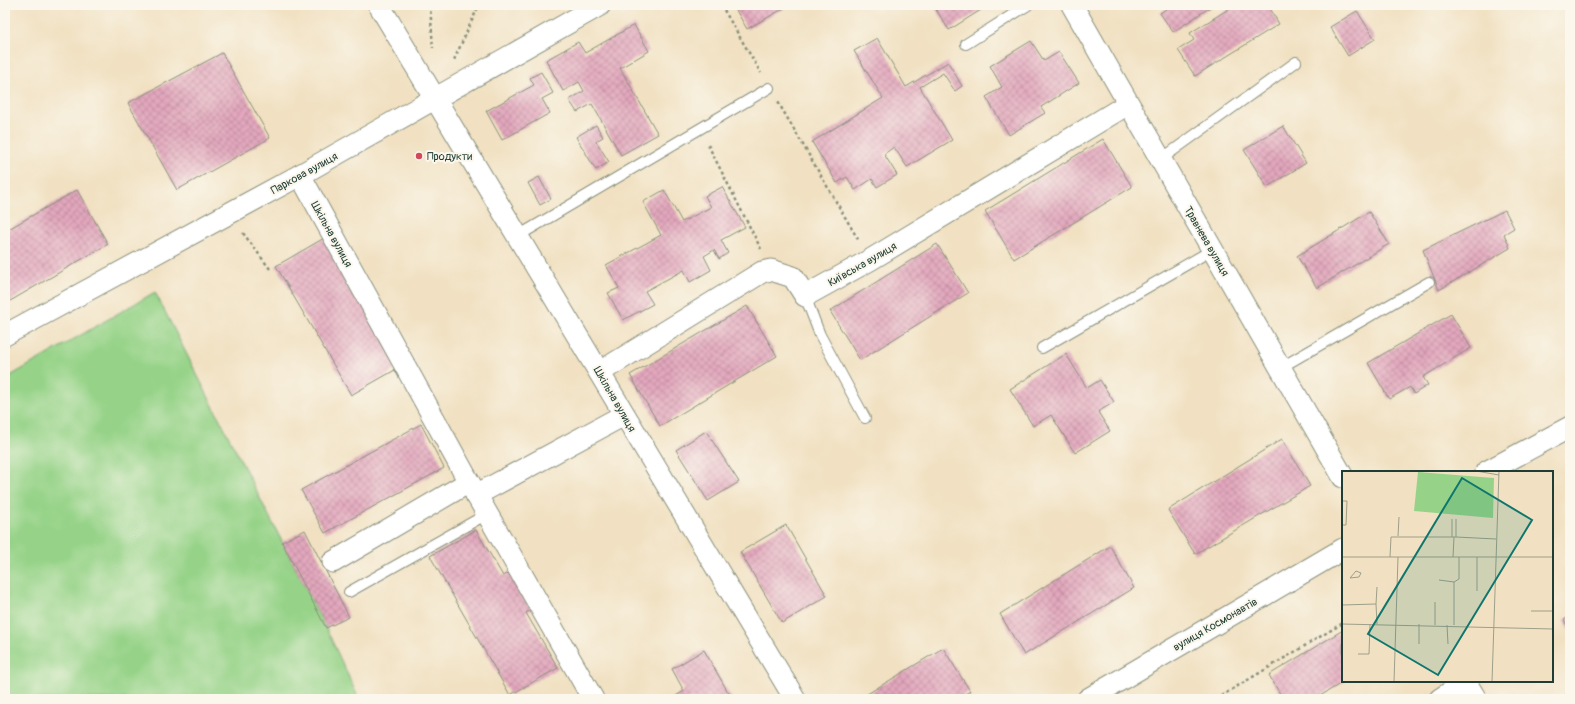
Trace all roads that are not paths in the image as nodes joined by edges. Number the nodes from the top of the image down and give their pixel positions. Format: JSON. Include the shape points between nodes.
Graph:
{"nodes":[{"id":1,"x":379,"y":5,"type":"edge"},
{"id":2,"x":600,"y":5,"type":"edge"},
{"id":3,"x":1028,"y":5,"type":"edge"},
{"id":4,"x":1072,"y":5,"type":"edge"},
{"id":5,"x":966,"y":44,"type":"dead end"},
{"id":6,"x":1296,"y":62,"type":"dead end"},
{"id":7,"x":769,"y":88,"type":"road end"},
{"id":8,"x":436,"y":99,"type":"junction"},
{"id":9,"x":1128,"y":104,"type":"junction"},
{"id":10,"x":1160,"y":160,"type":"junction"},
{"id":11,"x":300,"y":175,"type":"junction"},
{"id":12,"x":518,"y":236,"type":"junction"},
{"id":13,"x":1212,"y":250,"type":"junction"},
{"id":14,"x":1429,"y":282,"type":"dead end"},
{"id":15,"x":806,"y":296,"type":"junction"},
{"id":16,"x":5,"y":335,"type":"edge"},
{"id":17,"x":1042,"y":348,"type":"dead end"},
{"id":18,"x":1280,"y":368,"type":"junction"},
{"id":19,"x":600,"y":372,"type":"junction"},
{"id":20,"x":624,"y":415,"type":"junction"},
{"id":21,"x":865,"y":418,"type":"dead end"},
{"id":22,"x":1570,"y":428,"type":"edge"},
{"id":23,"x":1488,"y":471,"type":"edge"},
{"id":24,"x":1342,"y":475,"type":"edge"},
{"id":25,"x":473,"y":488,"type":"junction"},
{"id":26,"x":487,"y":514,"type":"junction"},
{"id":27,"x":1342,"y":550,"type":"edge"},
{"id":28,"x":333,"y":562,"type":"dead end"},
{"id":29,"x":349,"y":592,"type":"dead end"},
{"id":30,"x":1469,"y":687,"type":"edge"},
{"id":31,"x":594,"y":699,"type":"edge"},
{"id":32,"x":795,"y":699,"type":"edge"},
{"id":33,"x":1088,"y":699,"type":"edge"},
{"id":34,"x":1440,"y":699,"type":"edge"}],
"edges":[{"from":1,"to":8,"type":"street","name":"Шкільна вулиця"},
{"from":2,"to":8,"type":"street","name":"Паркова вулиця"},
{"from":3,"to":5,"type":"lane"},
{"from":4,"to":9,"type":"street","name":"Травнева вулиця"},
{"from":6,"to":10,"type":"lane"},
{"from":7,"to":12,"type":"lane"},
{"from":8,"to":11,"type":"street","name":"Паркова вулиця"},
{"from":8,"to":12,"type":"street","name":"Шкільна вулиця"},
{"from":9,"to":10,"type":"street","name":"Травнева вулиця"},
{"from":9,"to":15,"type":"street","name":"Київська вулиця"},
{"from":10,"to":13,"type":"street","name":"Травнева вулиця"},
{"from":11,"to":16,"type":"street","name":"Паркова вулиця"},
{"from":11,"to":25,"type":"street","name":"Шкільна вулиця"},
{"from":12,"to":19,"type":"street","name":"Шкільна вулиця"},
{"from":13,"to":17,"type":"lane"},
{"from":13,"to":18,"type":"street","name":"Травнева вулиця"},
{"from":14,"to":18,"type":"lane"},
{"from":15,"to":19,"type":"street","via":[[793,277],[771,270],[762,272]]},
{"from":15,"to":21,"type":"lane","via":[[820,335]]},
{"from":18,"to":24,"type":"street","name":"Травнева вулиця"},
{"from":19,"to":20,"type":"street","name":"Шкільна вулиця"},
{"from":20,"to":25,"type":"street"},
{"from":20,"to":32,"type":"street","name":"Шкільна вулиця"},
{"from":22,"to":23,"type":"street"},
{"from":25,"to":26,"type":"street","name":"Шкільна вулиця"},
{"from":25,"to":28,"type":"street"},
{"from":26,"to":29,"type":"lane"},
{"from":26,"to":31,"type":"street","name":"Шкільна вулиця"},
{"from":27,"to":33,"type":"street","name":"вулиця Космонавтів"},
{"from":30,"to":34,"type":"street"}]}
